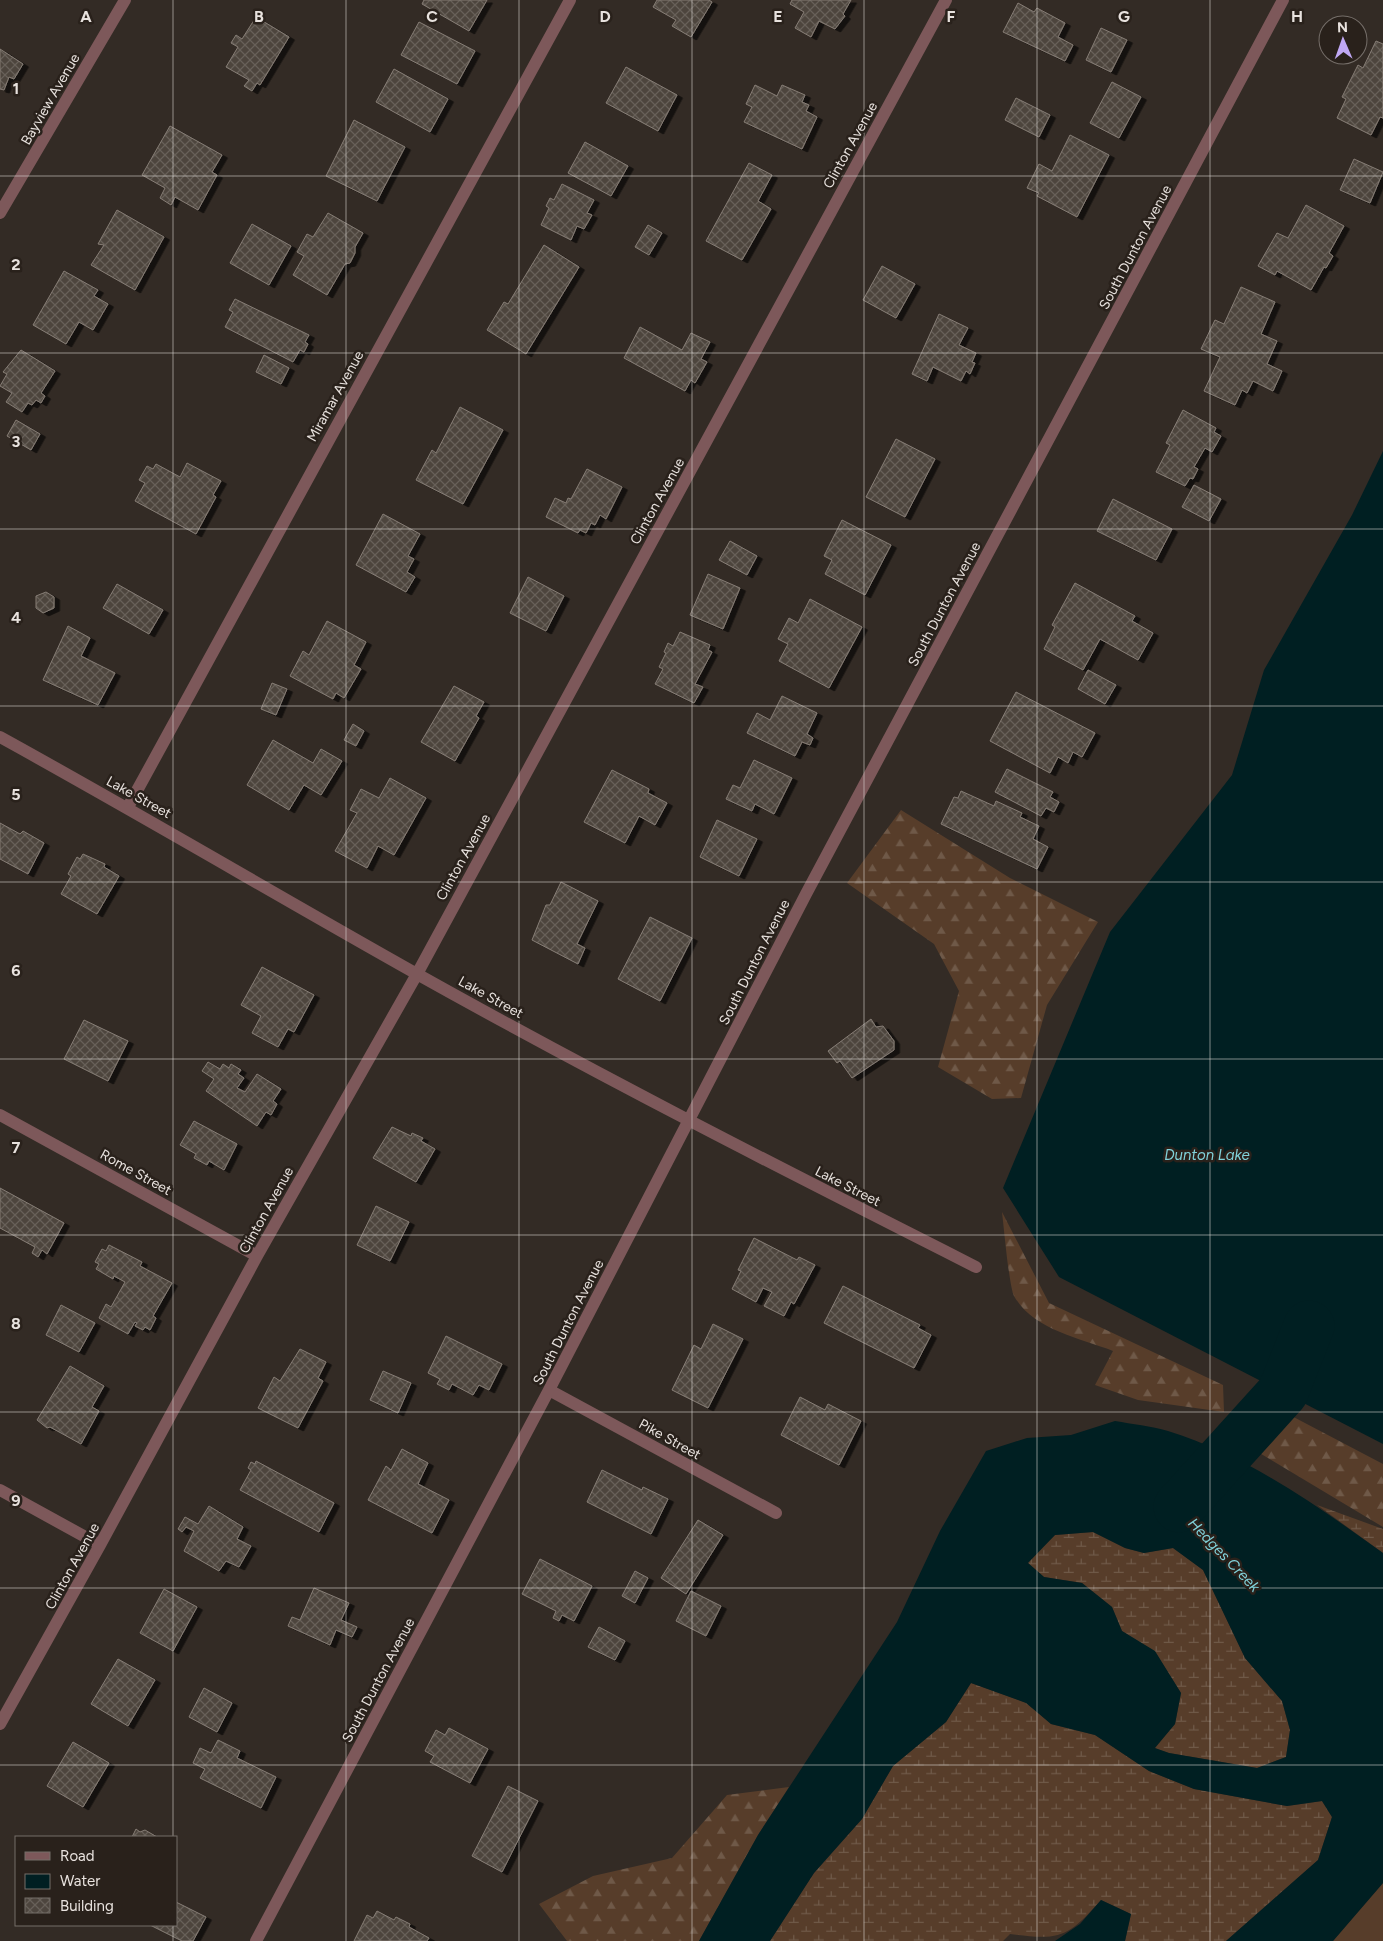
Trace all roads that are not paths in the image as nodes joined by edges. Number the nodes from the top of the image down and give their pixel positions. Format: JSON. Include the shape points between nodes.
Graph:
{"nodes":[{"id":1,"x":126,"y":0,"type":"edge"},
{"id":2,"x":570,"y":0,"type":"edge"},
{"id":3,"x":946,"y":0,"type":"edge"},
{"id":4,"x":1284,"y":0,"type":"edge"},
{"id":5,"x":0,"y":213,"type":"edge"},
{"id":6,"x":0,"y":737,"type":"edge"},
{"id":7,"x":128,"y":807,"type":"junction"},
{"id":8,"x":417,"y":974,"type":"junction"},
{"id":9,"x":0,"y":1115,"type":"edge"},
{"id":10,"x":689,"y":1122,"type":"junction"},
{"id":11,"x":257,"y":1256,"type":"junction"},
{"id":12,"x":976,"y":1267,"type":"dead end"},
{"id":13,"x":550,"y":1390,"type":"junction"},
{"id":14,"x":0,"y":1490,"type":"edge"},
{"id":15,"x":776,"y":1513,"type":"dead end"},
{"id":16,"x":100,"y":1545,"type":"junction"},
{"id":17,"x":0,"y":1724,"type":"edge"},
{"id":18,"x":256,"y":1941,"type":"edge"}],
"edges":[{"from":1,"to":5,"type":"street","name":"Bayview Avenue"},
{"from":2,"to":7,"type":"street","name":"Miramar Avenue"},
{"from":3,"to":8,"type":"street","name":"Clinton Avenue"},
{"from":4,"to":10,"type":"street","name":"South Dunton Avenue","via":[[816,876]]},
{"from":6,"to":7,"type":"street","name":"Lake Street"},
{"from":7,"to":8,"type":"street","name":"Lake Street"},
{"from":8,"to":10,"type":"street","name":"Lake Street"},
{"from":8,"to":11,"type":"street","name":"Clinton Avenue"},
{"from":9,"to":11,"type":"street","name":"Rome Street"},
{"from":10,"to":12,"type":"street","name":"Lake Street"},
{"from":10,"to":13,"type":"street","name":"South Dunton Avenue"},
{"from":11,"to":16,"type":"street","name":"Clinton Avenue"},
{"from":13,"to":15,"type":"street","name":"Pike Street"},
{"from":13,"to":18,"type":"street","name":"South Dunton Avenue"},
{"from":14,"to":16,"type":"street"},
{"from":16,"to":17,"type":"street","name":"Clinton Avenue"}]}
